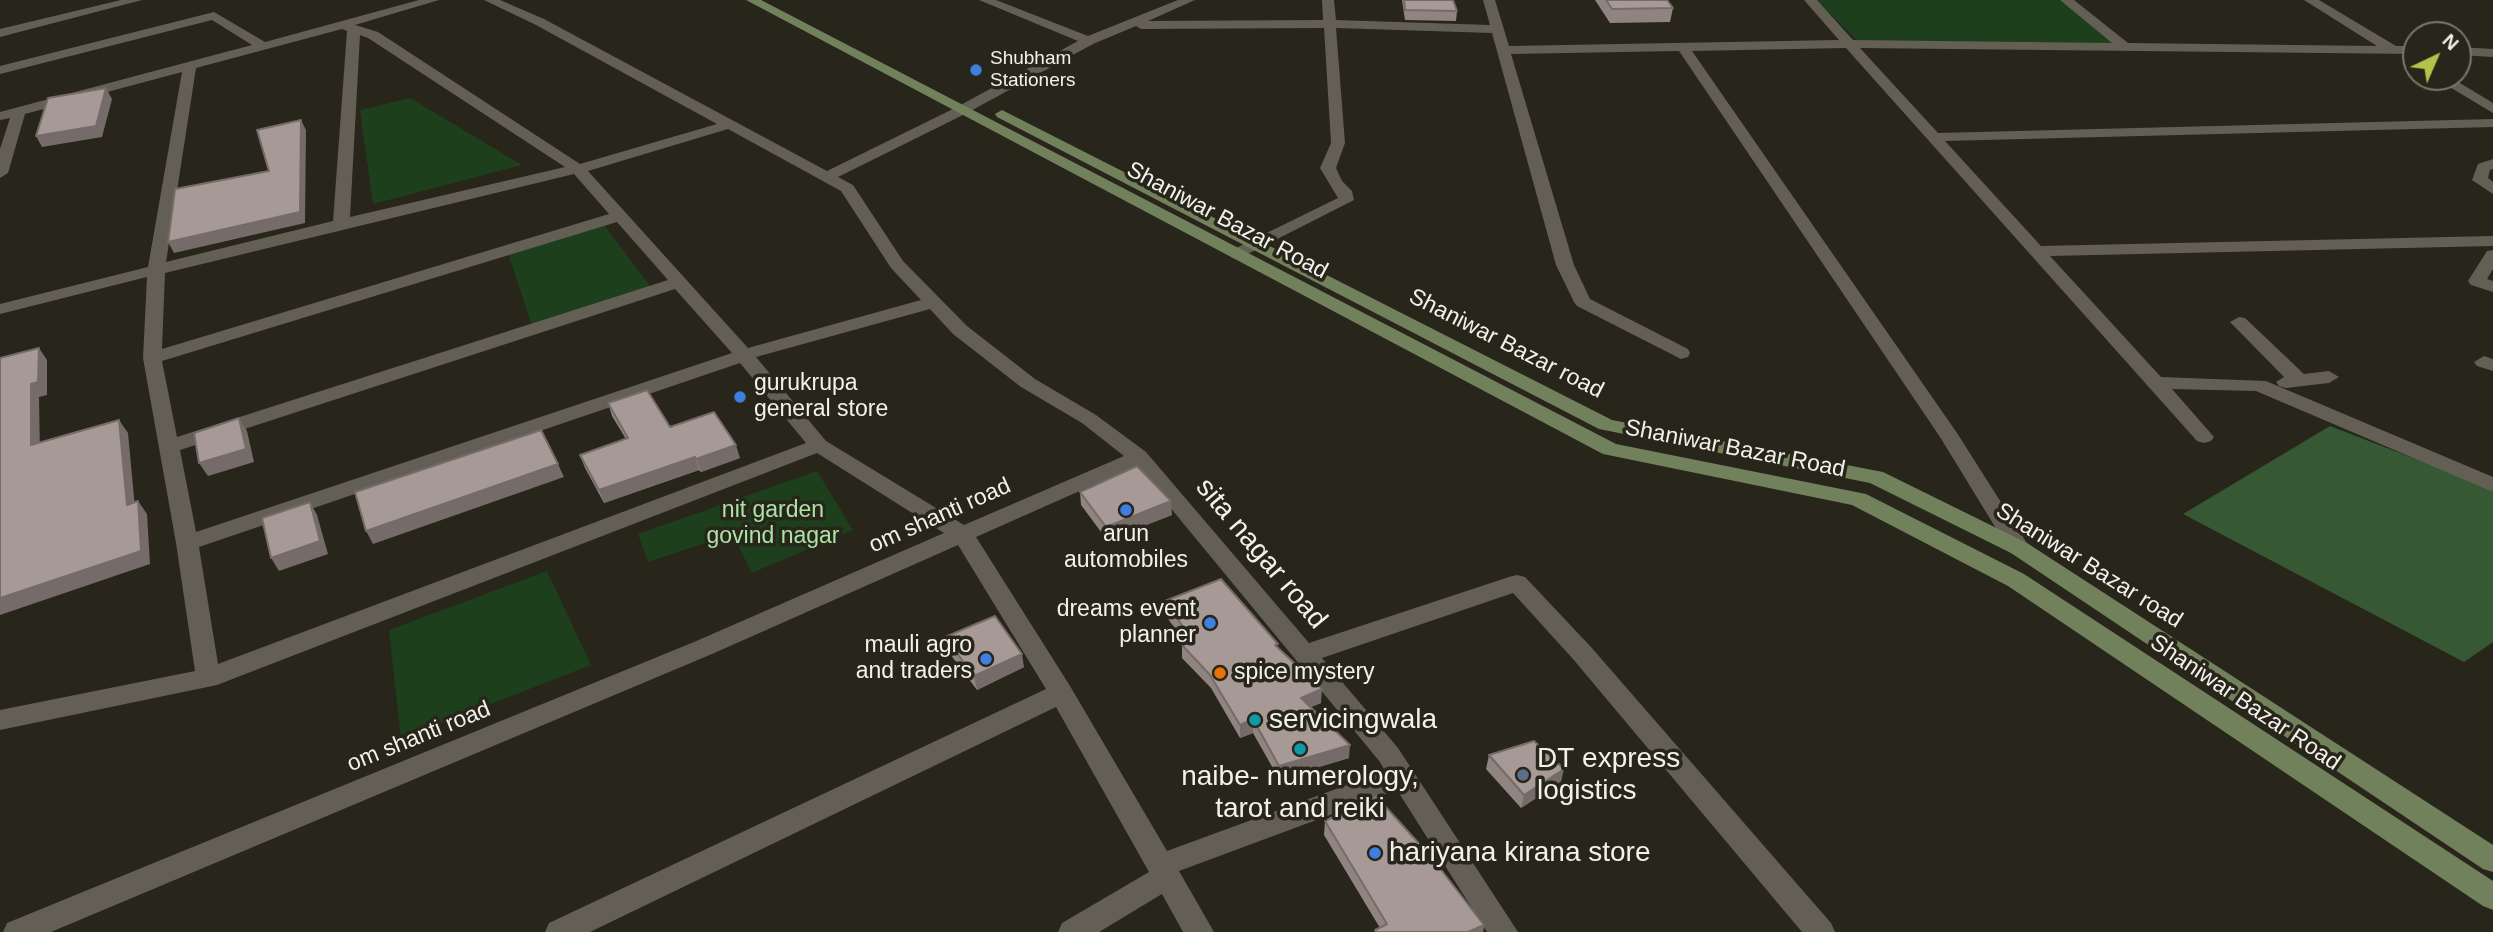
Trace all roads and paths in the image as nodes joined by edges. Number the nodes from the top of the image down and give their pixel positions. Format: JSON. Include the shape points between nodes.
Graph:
{"nodes":[{"id":1,"x":136,"y":0,"type":"edge"},
{"id":2,"x":433,"y":0,"type":"edge"},
{"id":3,"x":490,"y":0,"type":"edge"},
{"id":4,"x":751,"y":0,"type":"edge"},
{"id":5,"x":780,"y":0,"type":"edge"},
{"id":6,"x":1014,"y":0,"type":"edge"},
{"id":7,"x":1189,"y":0,"type":"edge"},
{"id":8,"x":1328,"y":0,"type":"edge"},
{"id":9,"x":1489,"y":0,"type":"edge"},
{"id":10,"x":1810,"y":0,"type":"edge"},
{"id":11,"x":2066,"y":0,"type":"edge"},
{"id":12,"x":2310,"y":0,"type":"edge"},
{"id":13,"x":988,"y":1,"type":"edge"},
{"id":14,"x":1128,"y":24,"type":"junction"},
{"id":15,"x":1330,"y":24,"type":"junction"},
{"id":16,"x":348,"y":27,"type":"junction"},
{"id":17,"x":1497,"y":29,"type":"junction"},
{"id":18,"x":0,"y":33,"type":"edge"},
{"id":19,"x":1088,"y":41,"type":"junction"},
{"id":20,"x":1851,"y":44,"type":"junction"},
{"id":21,"x":263,"y":46,"type":"junction"},
{"id":22,"x":1683,"y":47,"type":"junction"},
{"id":23,"x":2125,"y":47,"type":"junction"},
{"id":24,"x":2393,"y":49,"type":"junction"},
{"id":25,"x":2402,"y":49,"type":"edge"},
{"id":26,"x":1503,"y":50,"type":"junction"},
{"id":27,"x":2472,"y":52,"type":"edge"},
{"id":28,"x":2493,"y":53,"type":"edge"},
{"id":29,"x":2402,"y":54,"type":"edge"},
{"id":30,"x":190,"y":65,"type":"junction"},
{"id":31,"x":0,"y":70,"type":"edge"},
{"id":32,"x":2464,"y":91,"type":"edge"},
{"id":33,"x":969,"y":105,"type":"junction"},
{"id":34,"x":2493,"y":108,"type":"edge"},
{"id":35,"x":19,"y":111,"type":"junction"},
{"id":36,"x":0,"y":116,"type":"edge"},
{"id":37,"x":2493,"y":123,"type":"edge"},
{"id":38,"x":731,"y":124,"type":"junction"},
{"id":39,"x":1935,"y":137,"type":"junction"},
{"id":40,"x":2493,"y":164,"type":"edge"},
{"id":41,"x":578,"y":169,"type":"junction"},
{"id":42,"x":0,"y":173,"type":"edge"},
{"id":43,"x":827,"y":177,"type":"junction"},
{"id":44,"x":2493,"y":189,"type":"edge"},
{"id":45,"x":620,"y":216,"type":"junction"},
{"id":46,"x":341,"y":224,"type":"junction"},
{"id":47,"x":2493,"y":241,"type":"edge"},
{"id":48,"x":1258,"y":245,"type":"junction"},
{"id":49,"x":2037,"y":251,"type":"junction"},
{"id":50,"x":1238,"y":254,"type":"junction"},
{"id":51,"x":2493,"y":255,"type":"edge"},
{"id":52,"x":156,"y":270,"type":"junction"},
{"id":53,"x":679,"y":282,"type":"junction"},
{"id":54,"x":2493,"y":287,"type":"edge"},
{"id":55,"x":933,"y":302,"type":"junction"},
{"id":56,"x":0,"y":309,"type":"edge"},
{"id":57,"x":2239,"y":323,"type":"dead end"},
{"id":58,"x":1681,"y":353,"type":"dead end"},
{"id":59,"x":744,"y":355,"type":"junction"},
{"id":60,"x":152,"y":358,"type":"junction"},
{"id":61,"x":2329,"y":377,"type":"dead end"},
{"id":62,"x":2299,"y":380,"type":"junction"},
{"id":63,"x":2156,"y":383,"type":"junction"},
{"id":64,"x":2259,"y":384,"type":"junction"},
{"id":65,"x":2204,"y":437,"type":"dead end"},
{"id":66,"x":819,"y":445,"type":"junction"},
{"id":67,"x":169,"y":447,"type":"junction"},
{"id":68,"x":1139,"y":457,"type":"junction"},
{"id":69,"x":2493,"y":485,"type":"edge"},
{"id":70,"x":962,"y":535,"type":"junction"},
{"id":71,"x":187,"y":543,"type":"junction"},
{"id":72,"x":2019,"y":548,"type":"junction"},
{"id":73,"x":1305,"y":654,"type":"junction"},
{"id":74,"x":208,"y":678,"type":"junction"},
{"id":75,"x":1061,"y":693,"type":"junction"},
{"id":76,"x":0,"y":720,"type":"edge"},
{"id":77,"x":1403,"y":776,"type":"junction"},
{"id":78,"x":2493,"y":860,"type":"edge"},
{"id":79,"x":1163,"y":872,"type":"junction"},
{"id":80,"x":2493,"y":897,"type":"edge"},
{"id":81,"x":24,"y":931,"type":"edge"},
{"id":82,"x":560,"y":932,"type":"edge"},
{"id":83,"x":1073,"y":932,"type":"edge"},
{"id":84,"x":1199,"y":932,"type":"edge"},
{"id":85,"x":1503,"y":932,"type":"edge"},
{"id":86,"x":1820,"y":932,"type":"edge"}],
"edges":[{"from":1,"to":18,"type":"street"},
{"from":2,"to":16,"type":"street"},
{"from":3,"to":38,"type":"street"},
{"from":4,"to":33,"type":"main road","name":"Shaniwar Bazar Road"},
{"from":5,"to":33,"type":"main road"},
{"from":6,"to":13,"type":"street"},
{"from":7,"to":14,"type":"street"},
{"from":8,"to":15,"type":"street"},
{"from":9,"to":17,"type":"street"},
{"from":10,"to":20,"type":"street"},
{"from":11,"to":23,"type":"street"},
{"from":12,"to":24,"type":"street"},
{"from":13,"to":19,"type":"street"},
{"from":14,"to":15,"type":"street"},
{"from":14,"to":19,"type":"street"},
{"from":15,"to":17,"type":"street"},
{"from":15,"to":48,"type":"street","via":[[1338,143],[1328,168],[1346,200]]},
{"from":16,"to":21,"type":"street"},
{"from":16,"to":41,"type":"street","via":[[373,35]]},
{"from":16,"to":46,"type":"street"},
{"from":17,"to":26,"type":"street"},
{"from":19,"to":33,"type":"street"},
{"from":20,"to":22,"type":"street"},
{"from":20,"to":23,"type":"street"},
{"from":20,"to":39,"type":"street"},
{"from":21,"to":30,"type":"street"},
{"from":21,"to":31,"type":"street","via":[[210,12]]},
{"from":22,"to":26,"type":"street"},
{"from":22,"to":72,"type":"street","via":[[1950,437]]},
{"from":23,"to":24,"type":"street"},
{"from":24,"to":25,"type":"street"},
{"from":24,"to":29,"type":"street"},
{"from":26,"to":58,"type":"street","via":[[1565,265],[1583,302]]},
{"from":27,"to":28,"type":"street"},
{"from":30,"to":35,"type":"street"},
{"from":30,"to":52,"type":"street"},
{"from":32,"to":34,"type":"street"},
{"from":33,"to":43,"type":"street"},
{"from":33,"to":48,"type":"main road","name":"Shaniwar Bazar road"},
{"from":33,"to":50,"type":"main road","name":"Shaniwar Bazar Road"},
{"from":35,"to":36,"type":"street"},
{"from":35,"to":42,"type":"street"},
{"from":37,"to":39,"type":"street"},
{"from":38,"to":41,"type":"street"},
{"from":38,"to":43,"type":"street"},
{"from":39,"to":49,"type":"street"},
{"from":40,"to":44,"type":"street","via":[[2483,167],[2480,180]]},
{"from":41,"to":45,"type":"street"},
{"from":41,"to":46,"type":"street"},
{"from":43,"to":55,"type":"street","via":[[846,188],[897,264]]},
{"from":45,"to":53,"type":"street"},
{"from":45,"to":60,"type":"street"},
{"from":46,"to":52,"type":"street"},
{"from":47,"to":49,"type":"street"},
{"from":48,"to":50,"type":"street"},
{"from":48,"to":72,"type":"main road","name":"Shaniwar Bazar road","via":[[1606,425],[1876,477]]},
{"from":49,"to":63,"type":"street"},
{"from":50,"to":80,"type":"main road","name":"Shaniwar Bazar Road","via":[[1610,450],[1858,499],[2016,580]]},
{"from":51,"to":54,"type":"street","via":[[2477,281]]},
{"from":52,"to":56,"type":"street"},
{"from":52,"to":60,"type":"street"},
{"from":53,"to":59,"type":"street"},
{"from":53,"to":67,"type":"street"},
{"from":55,"to":59,"type":"street"},
{"from":55,"to":68,"type":"street","via":[[960,330],[1028,383],[1089,419]]},
{"from":57,"to":62,"type":"street"},
{"from":59,"to":66,"type":"street"},
{"from":59,"to":71,"type":"street"},
{"from":60,"to":67,"type":"street"},
{"from":61,"to":62,"type":"street"},
{"from":62,"to":64,"type":"street"},
{"from":63,"to":64,"type":"street"},
{"from":63,"to":65,"type":"street"},
{"from":64,"to":69,"type":"street"},
{"from":66,"to":70,"type":"street"},
{"from":66,"to":74,"type":"street"},
{"from":67,"to":71,"type":"street"},
{"from":68,"to":70,"type":"street","name":"om shanti road"},
{"from":68,"to":73,"type":"street","name":"sita nagar road"},
{"from":70,"to":75,"type":"street"},
{"from":70,"to":81,"type":"street","name":"om shanti road","via":[[704,648]]},
{"from":71,"to":74,"type":"street"},
{"from":72,"to":78,"type":"main road","name":"Shaniwar Bazar road"},
{"from":73,"to":77,"type":"street","name":"sita nagar road"},
{"from":73,"to":86,"type":"street","via":[[1517,583]]},
{"from":74,"to":76,"type":"street"},
{"from":75,"to":79,"type":"street"},
{"from":75,"to":82,"type":"street"},
{"from":77,"to":79,"type":"street"},
{"from":77,"to":85,"type":"street","name":"sita nagar road"},
{"from":79,"to":83,"type":"street"},
{"from":79,"to":84,"type":"street"}]}
